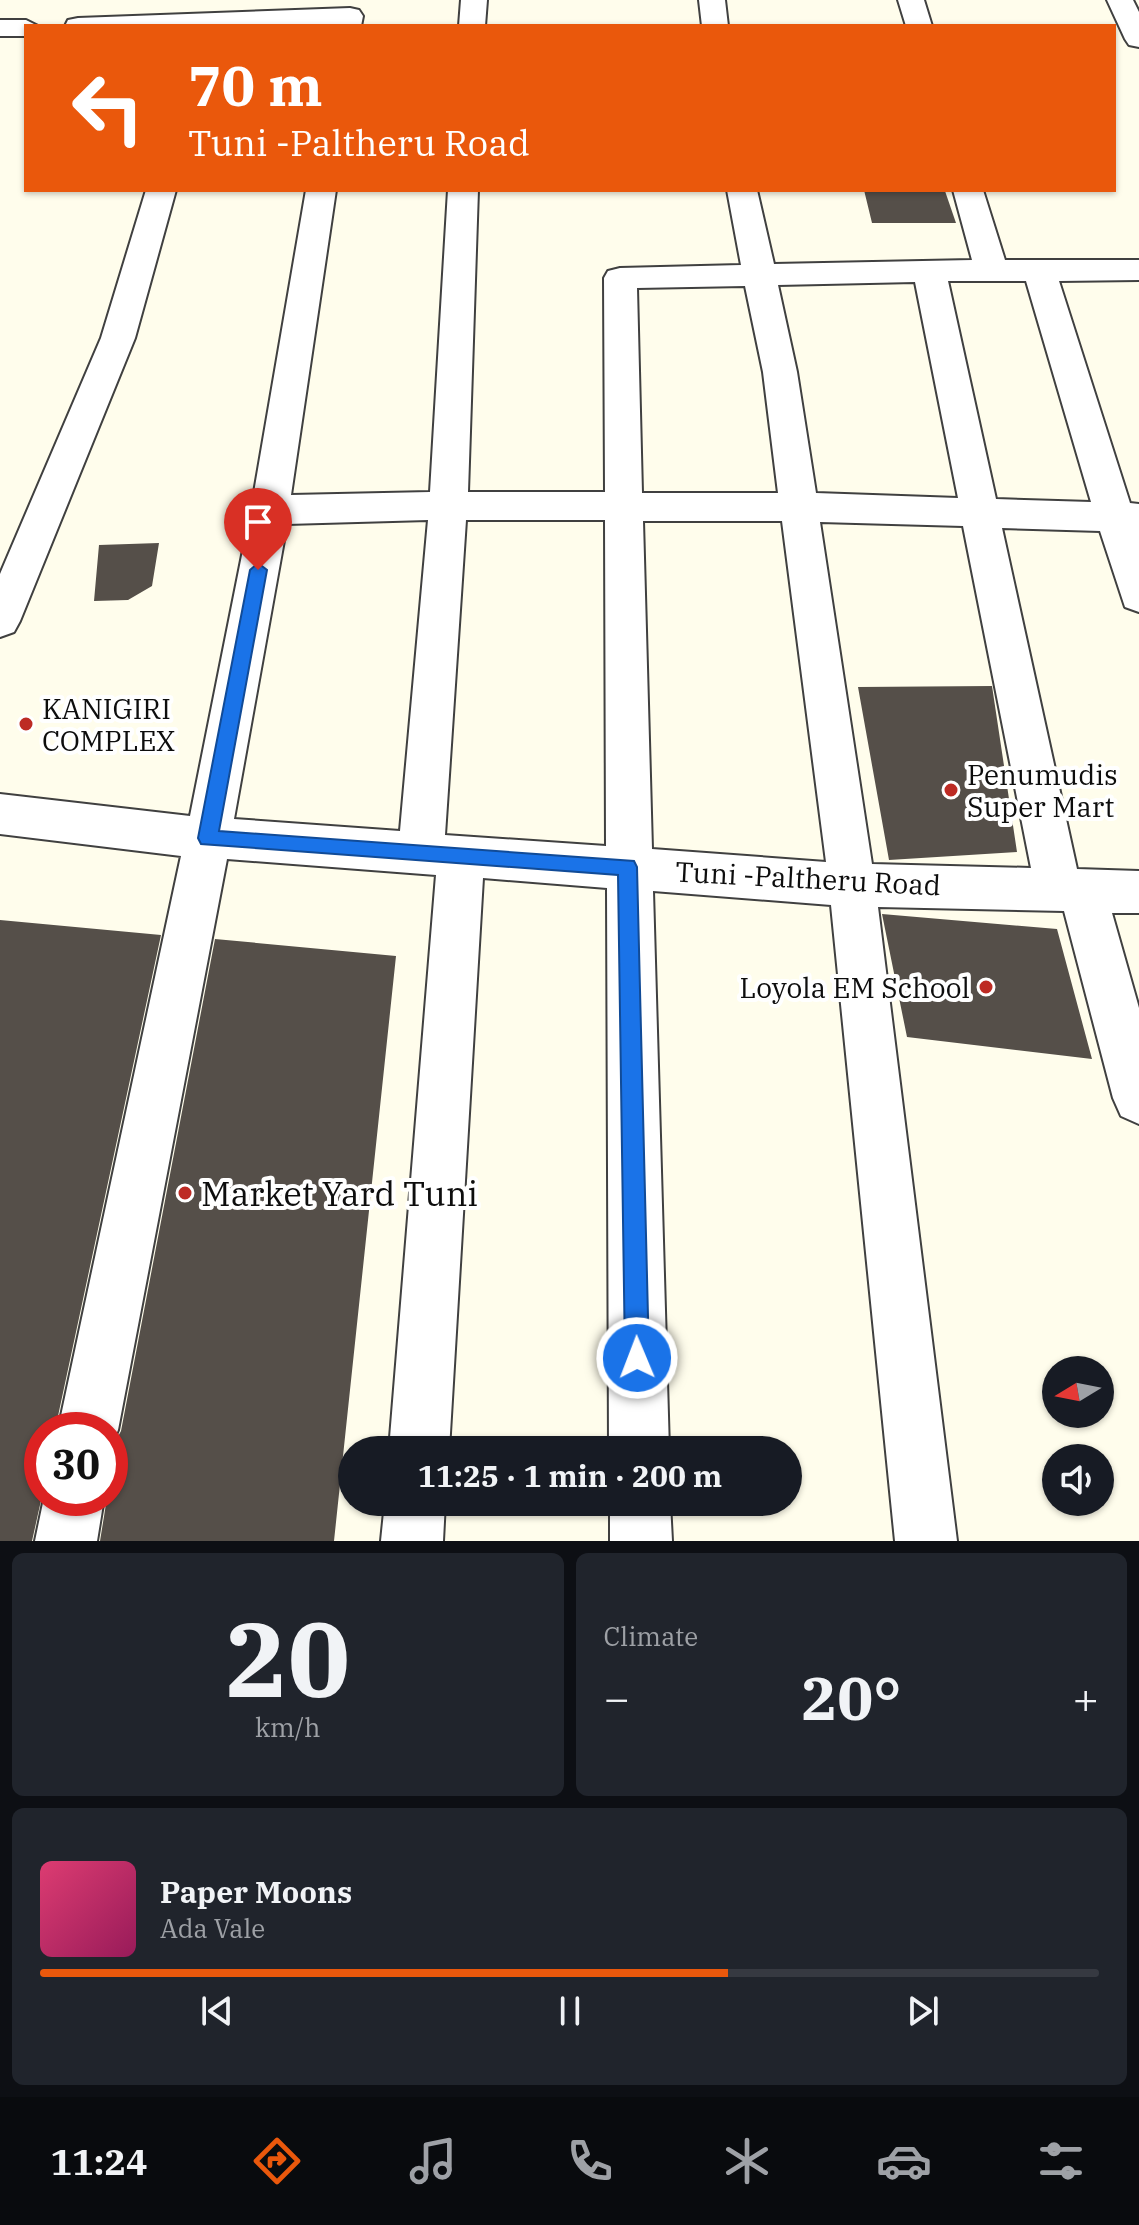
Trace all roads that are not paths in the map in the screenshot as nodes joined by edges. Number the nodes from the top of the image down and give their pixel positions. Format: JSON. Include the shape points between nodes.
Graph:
{"nodes":[{"id":1,"x":474,"y":0,"type":"edge"},
{"id":2,"x":712,"y":0,"type":"edge"},
{"id":3,"x":911,"y":0,"type":"edge"},
{"id":4,"x":1120,"y":0,"type":"edge"},
{"id":5,"x":350,"y":14,"type":"edge"},
{"id":6,"x":205,"y":16,"type":"edge"},
{"id":7,"x":103,"y":24,"type":"edge"},
{"id":8,"x":472,"y":24,"type":"edge"},
{"id":9,"x":715,"y":24,"type":"edge"},
{"id":10,"x":918,"y":24,"type":"edge"},
{"id":11,"x":0,"y":28,"type":"edge"},
{"id":12,"x":24,"y":28,"type":"edge"},
{"id":13,"x":1139,"y":39,"type":"edge"},
{"id":14,"x":160,"y":192,"type":"edge"},
{"id":15,"x":321,"y":192,"type":"edge"},
{"id":16,"x":463,"y":192,"type":"edge"},
{"id":17,"x":742,"y":192,"type":"edge"},
{"id":18,"x":969,"y":192,"type":"edge"},
{"id":19,"x":991,"y":269,"type":"junction"},
{"id":20,"x":1039,"y":269,"type":"junction"},
{"id":21,"x":1139,"y":270,"type":"edge"},
{"id":22,"x":929,"y":271,"type":"junction"},
{"id":23,"x":761,"y":276,"type":"junction"},
{"id":24,"x":447,"y":506,"type":"junction"},
{"id":25,"x":624,"y":506,"type":"junction"},
{"id":26,"x":800,"y":507,"type":"junction"},
{"id":27,"x":270,"y":510,"type":"junction"},
{"id":28,"x":980,"y":511,"type":"junction"},
{"id":29,"x":1126,"y":518,"type":"edge"},
{"id":30,"x":1139,"y":596,"type":"edge"},
{"id":31,"x":0,"y":621,"type":"edge"},
{"id":32,"x":0,"y":814,"type":"edge"},
{"id":33,"x":208,"y":838,"type":"junction"},
{"id":34,"x":441,"y":855,"type":"junction"},
{"id":35,"x":627,"y":867,"type":"junction"},
{"id":36,"x":852,"y":885,"type":"junction"},
{"id":37,"x":1070,"y":889,"type":"junction"},
{"id":38,"x":1139,"y":892,"type":"edge"},
{"id":39,"x":1139,"y":1098,"type":"edge"},
{"id":40,"x":92,"y":1412,"type":"edge"},
{"id":41,"x":420,"y":1436,"type":"edge"},
{"id":42,"x":639,"y":1436,"type":"edge"},
{"id":43,"x":71,"y":1516,"type":"edge"},
{"id":44,"x":414,"y":1516,"type":"edge"},
{"id":45,"x":640,"y":1516,"type":"edge"},
{"id":46,"x":66,"y":1541,"type":"edge"},
{"id":47,"x":412,"y":1541,"type":"edge"},
{"id":48,"x":641,"y":1541,"type":"edge"},
{"id":49,"x":926,"y":1541,"type":"edge"}],
"edges":[{"from":1,"to":8,"type":"street"},
{"from":2,"to":9,"type":"street"},
{"from":3,"to":10,"type":"street"},
{"from":4,"to":13,"type":"street"},
{"from":5,"to":6,"type":"street"},
{"from":6,"to":7,"type":"street"},
{"from":11,"to":12,"type":"street"},
{"from":14,"to":31,"type":"street","via":[[118,338]]},
{"from":15,"to":27,"type":"street"},
{"from":16,"to":24,"type":"street"},
{"from":17,"to":23,"type":"street"},
{"from":18,"to":19,"type":"street"},
{"from":19,"to":20,"type":"street"},
{"from":19,"to":22,"type":"street"},
{"from":20,"to":21,"type":"street"},
{"from":20,"to":29,"type":"street"},
{"from":22,"to":23,"type":"street"},
{"from":22,"to":28,"type":"street"},
{"from":23,"to":25,"type":"street","via":[[620,278]]},
{"from":23,"to":26,"type":"street"},
{"from":24,"to":25,"type":"street"},
{"from":24,"to":27,"type":"street"},
{"from":24,"to":34,"type":"street"},
{"from":25,"to":26,"type":"street"},
{"from":25,"to":35,"type":"street"},
{"from":26,"to":28,"type":"street"},
{"from":26,"to":36,"type":"street"},
{"from":27,"to":33,"type":"street"},
{"from":28,"to":29,"type":"street"},
{"from":28,"to":37,"type":"street"},
{"from":29,"to":30,"type":"street"},
{"from":32,"to":33,"type":"street","name":"Tuni -Paltheru Road"},
{"from":33,"to":34,"type":"street","name":"Tuni -Paltheru Road"},
{"from":33,"to":40,"type":"street"},
{"from":34,"to":35,"type":"street","name":"Tuni -Paltheru Road"},
{"from":34,"to":41,"type":"street"},
{"from":35,"to":36,"type":"street","name":"Tuni -Paltheru Road"},
{"from":35,"to":42,"type":"street"},
{"from":36,"to":37,"type":"street","name":"Tuni -Paltheru Road"},
{"from":36,"to":49,"type":"street"},
{"from":37,"to":38,"type":"street","name":"Tuni -Paltheru Road"},
{"from":37,"to":39,"type":"street"},
{"from":43,"to":46,"type":"street"},
{"from":44,"to":47,"type":"street"},
{"from":45,"to":48,"type":"street"}]}
